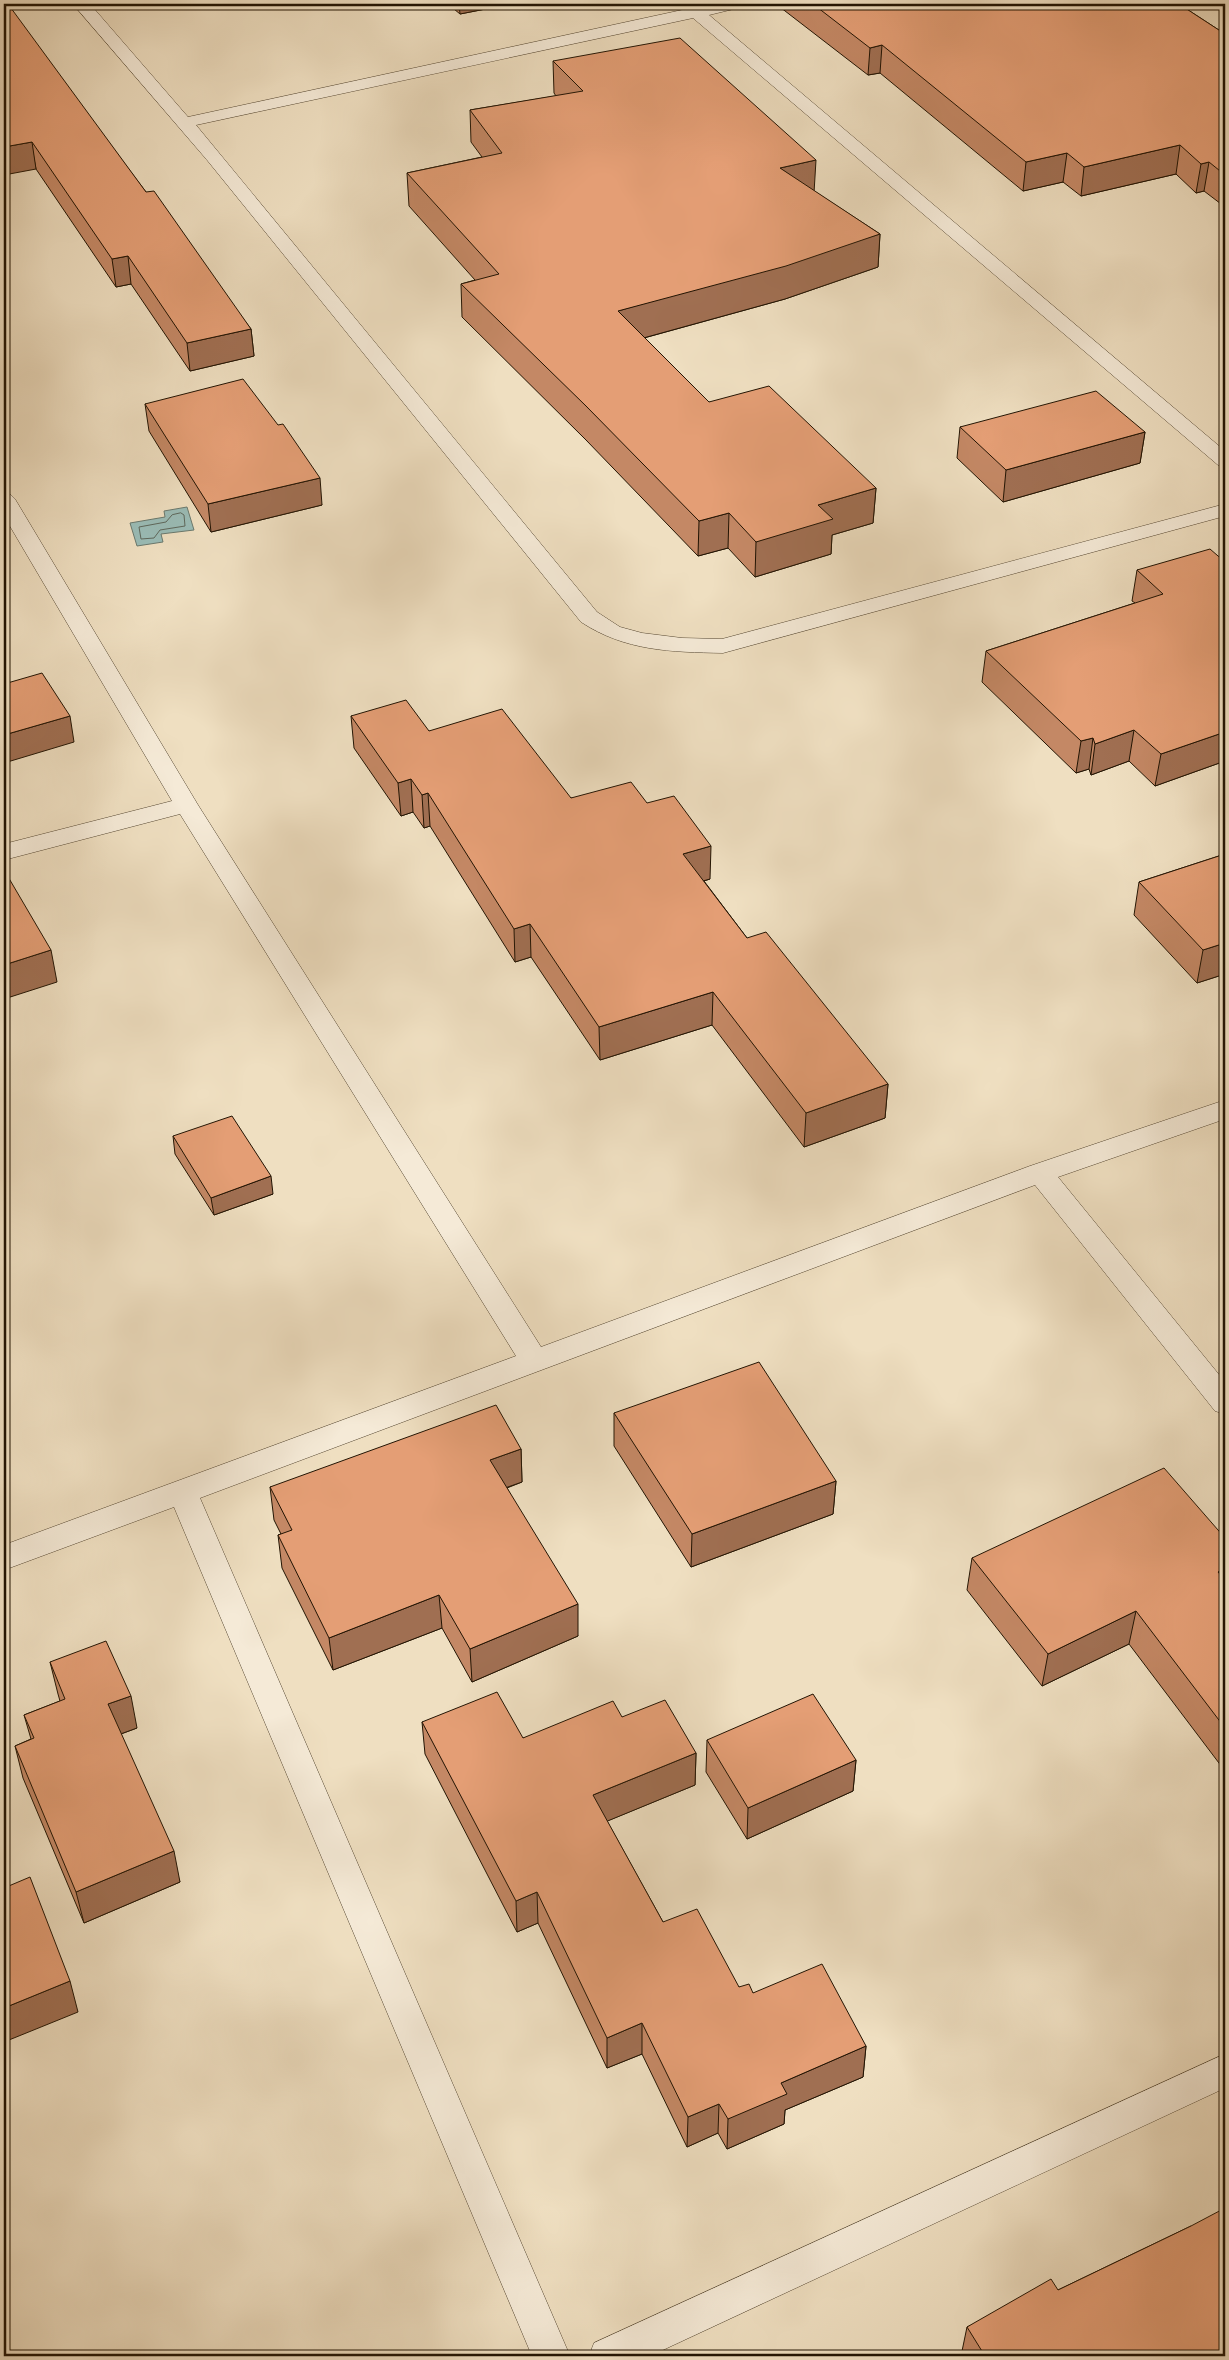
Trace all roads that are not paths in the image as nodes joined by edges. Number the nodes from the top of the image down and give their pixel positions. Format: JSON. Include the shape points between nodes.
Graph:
{"nodes":[{"id":1,"x":15,"y":4,"type":"edge"},
{"id":2,"x":81,"y":4,"type":"edge"},
{"id":3,"x":736,"y":4,"type":"edge"},
{"id":4,"x":4,"y":6,"type":"edge"},
{"id":5,"x":696,"y":12,"type":"junction"},
{"id":6,"x":182,"y":123,"type":"junction"},
{"id":7,"x":1225,"y":461,"type":"edge"},
{"id":8,"x":4,"y":500,"type":"edge"},
{"id":9,"x":1225,"y":510,"type":"edge"},
{"id":10,"x":186,"y":805,"type":"junction"},
{"id":11,"x":4,"y":852,"type":"edge"},
{"id":12,"x":1225,"y":1109,"type":"edge"},
{"id":13,"x":1040,"y":1173,"type":"junction"},
{"id":14,"x":534,"y":1360,"type":"junction"},
{"id":15,"x":1225,"y":1403,"type":"edge"},
{"id":16,"x":183,"y":1493,"type":"junction"},
{"id":17,"x":4,"y":1558,"type":"edge"},
{"id":18,"x":1225,"y":2071,"type":"edge"},
{"id":19,"x":551,"y":2356,"type":"edge"},
{"id":20,"x":608,"y":2356,"type":"edge"}],
"edges":[{"from":1,"to":4,"type":"street"},
{"from":2,"to":6,"type":"street"},
{"from":3,"to":5,"type":"street"},
{"from":5,"to":6,"type":"street"},
{"from":5,"to":7,"type":"street"},
{"from":6,"to":9,"type":"street","via":[[213,156],[589,617],[614,632],[683,646],[723,646]]},
{"from":8,"to":10,"type":"street"},
{"from":10,"to":11,"type":"street"},
{"from":10,"to":14,"type":"street"},
{"from":12,"to":13,"type":"street"},
{"from":13,"to":14,"type":"street"},
{"from":13,"to":15,"type":"street"},
{"from":14,"to":16,"type":"street"},
{"from":16,"to":17,"type":"street"},
{"from":16,"to":19,"type":"street"},
{"from":18,"to":20,"type":"street"}]}
